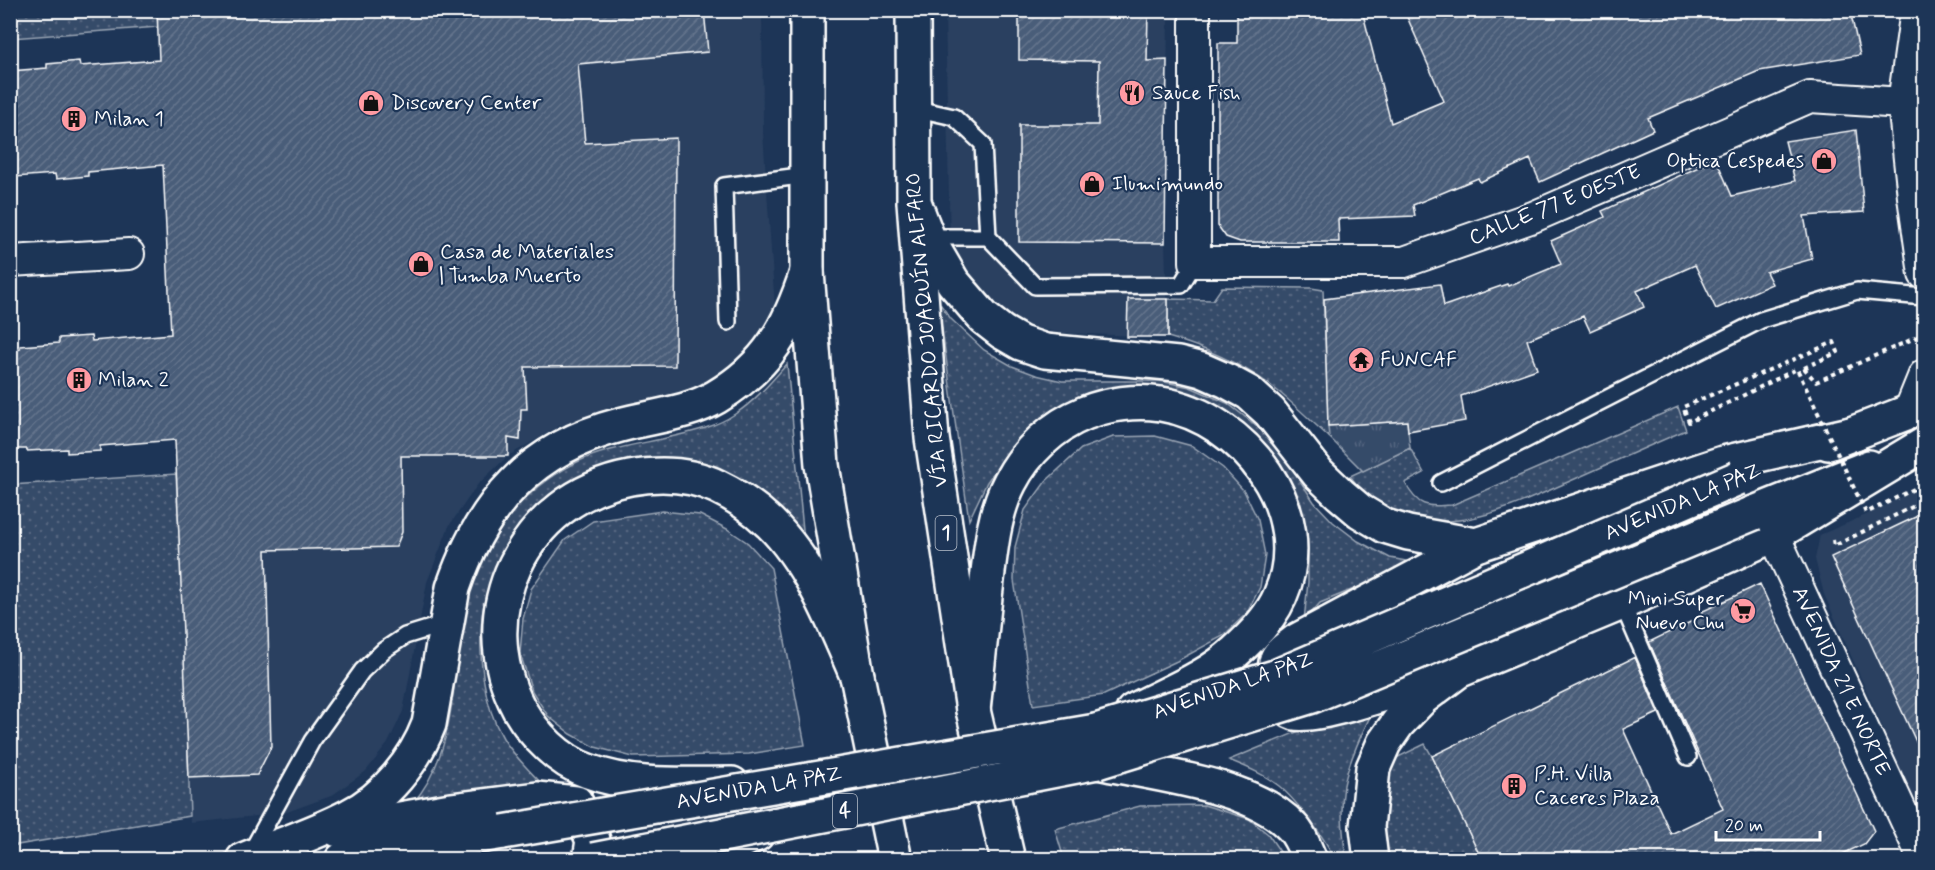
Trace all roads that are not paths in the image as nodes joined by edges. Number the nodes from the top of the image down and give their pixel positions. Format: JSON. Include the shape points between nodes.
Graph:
{"nodes":[{"id":1,"x":807,"y":10,"type":"edge"},
{"id":2,"x":913,"y":10,"type":"edge"},
{"id":3,"x":1195,"y":10,"type":"edge"},
{"id":4,"x":1916,"y":10,"type":"edge"},
{"id":5,"x":1903,"y":103,"type":"junction"},
{"id":6,"x":913,"y":108,"type":"junction"},
{"id":7,"x":807,"y":175,"type":"junction"},
{"id":8,"x":914,"y":202,"type":"junction"},
{"id":9,"x":927,"y":237,"type":"junction"},
{"id":10,"x":988,"y":237,"type":"junction"},
{"id":11,"x":129,"y":254,"type":"dead end"},
{"id":12,"x":10,"y":261,"type":"edge"},
{"id":13,"x":1195,"y":262,"type":"junction"},
{"id":14,"x":807,"y":272,"type":"junction"},
{"id":15,"x":1924,"y":274,"type":"edge"},
{"id":16,"x":1924,"y":297,"type":"edge"},
{"id":17,"x":728,"y":322,"type":"dead end"},
{"id":18,"x":1924,"y":375,"type":"edge"},
{"id":19,"x":1917,"y":409,"type":"edge"},
{"id":20,"x":1855,"y":433,"type":"junction"},
{"id":21,"x":1924,"y":445,"type":"edge"},
{"id":22,"x":1441,"y":483,"type":"dead end"},
{"id":23,"x":1764,"y":524,"type":"junction"},
{"id":24,"x":1476,"y":545,"type":"junction"},
{"id":25,"x":1623,"y":603,"type":"junction"},
{"id":26,"x":447,"y":623,"type":"junction"},
{"id":27,"x":1458,"y":671,"type":"junction"},
{"id":28,"x":857,"y":676,"type":"junction"},
{"id":29,"x":973,"y":710,"type":"junction"},
{"id":30,"x":1096,"y":747,"type":"junction"},
{"id":31,"x":1688,"y":757,"type":"dead end"},
{"id":32,"x":778,"y":785,"type":"junction"},
{"id":33,"x":780,"y":823,"type":"junction"},
{"id":34,"x":301,"y":836,"type":"junction"},
{"id":35,"x":1915,"y":857,"type":"edge"},
{"id":36,"x":245,"y":858,"type":"edge"},
{"id":37,"x":342,"y":860,"type":"edge"},
{"id":38,"x":592,"y":860,"type":"edge"},
{"id":39,"x":701,"y":860,"type":"edge"},
{"id":40,"x":895,"y":860,"type":"edge"},
{"id":41,"x":1008,"y":860,"type":"edge"},
{"id":42,"x":1310,"y":860,"type":"edge"},
{"id":43,"x":1371,"y":860,"type":"edge"}],
"edges":[{"from":1,"to":7,"type":"main road"},
{"from":2,"to":6,"type":"main road","name":"VÍA RICARDO JOAQUÍN ALFARO"},
{"from":3,"to":13,"type":"street"},
{"from":4,"to":5,"type":"street"},
{"from":5,"to":13,"type":"street","name":"CALLE 77 E OESTE","via":[[1810,97],[1533,217],[1404,262]]},
{"from":5,"to":15,"type":"street"},
{"from":6,"to":8,"type":"main road","name":"VÍA RICARDO JOAQUÍN ALFARO"},
{"from":6,"to":10,"type":"lane","via":[[954,117],[983,144]]},
{"from":7,"to":14,"type":"main road"},
{"from":7,"to":17,"type":"lane","via":[[724,186]]},
{"from":8,"to":9,"type":"main road"},
{"from":8,"to":29,"type":"main road","name":"VÍA RICARDO JOAQUÍN ALFARO","number":"1","via":[[932,438]]},
{"from":9,"to":10,"type":"lane"},
{"from":9,"to":24,"type":"main road","via":[[940,263],[970,303],[1002,332],[1021,343],[1064,354],[1178,364],[1227,381],[1249,393],[1270,412],[1318,473],[1360,511],[1385,526],[1408,533]]},
{"from":10,"to":13,"type":"lane","via":[[1035,286],[1181,285]]},
{"from":11,"to":12,"type":"street"},
{"from":14,"to":26,"type":"main road","via":[[787,326],[757,366],[715,398],[569,444],[515,481],[499,498],[469,546],[453,588]]},
{"from":14,"to":28,"type":"main road","via":[[822,465]]},
{"from":16,"to":22,"type":"lane","via":[[1857,291],[1761,320]]},
{"from":18,"to":19,"type":"street"},
{"from":19,"to":20,"type":"main road","name":"AVENIDA LA PAZ","number":"4"},
{"from":20,"to":24,"type":"main road","via":[[1723,463]]},
{"from":20,"to":30,"type":"main road","name":"AVENIDA LA PAZ","number":"4","bridge":true,"via":[[1738,478],[1275,677]]},
{"from":21,"to":23,"type":"main road","name":"AVENIDA LA PAZ","number":"4"},
{"from":23,"to":25,"type":"main road"},
{"from":23,"to":30,"type":"main road","name":"AVENIDA LA PAZ","number":"4","bridge":true,"via":[[1312,696]]},
{"from":23,"to":35,"type":"street","name":"AVENIDA 21 E NORTE"},
{"from":24,"to":27,"type":"main road","via":[[1298,640],[1278,654],[1274,668],[1283,704],[1293,713],[1307,714]]},
{"from":25,"to":27,"type":"main road"},
{"from":25,"to":31,"type":"lane"},
{"from":26,"to":34,"type":"main road","via":[[429,724],[410,762],[350,816]]},
{"from":26,"to":36,"type":"lane","via":[[405,636],[362,671],[312,741]]},
{"from":27,"to":43,"type":"main road","via":[[1422,698],[1384,743],[1373,768],[1367,827]]},
{"from":28,"to":32,"type":"main road","bridge":true,"via":[[808,573],[772,525],[717,486],[677,476],[647,475],[617,481],[569,502],[528,542],[506,588],[499,646],[514,699],[526,722],[542,740],[587,771],[613,778],[648,783]]},
{"from":28,"to":40,"type":"main road"},
{"from":29,"to":30,"type":"main road","bridge":true,"via":[[991,550],[1002,502],[1023,462],[1036,444],[1054,430],[1073,418],[1109,405],[1144,402],[1182,409],[1233,436],[1268,476],[1280,498],[1288,529],[1288,572],[1280,596],[1254,634],[1216,668]]},
{"from":29,"to":41,"type":"main road","name":"VÍA RICARDO JOAQUÍN ALFARO","number":"1"},
{"from":30,"to":32,"type":"main road","name":"AVENIDA LA PAZ","number":"4","bridge":true},
{"from":30,"to":33,"type":"main road","name":"AVENIDA LA PAZ","number":"4","bridge":true},
{"from":30,"to":42,"type":"main road","via":[[1256,802],[1294,828]]},
{"from":32,"to":37,"type":"main road","name":"AVENIDA LA PAZ","number":"4","bridge":true},
{"from":33,"to":38,"type":"main road","name":"AVENIDA LA PAZ","number":"4","bridge":true},
{"from":33,"to":39,"type":"main road","bridge":true},
{"from":34,"to":36,"type":"main road"},
{"from":34,"to":38,"type":"main road","via":[[537,799],[576,803],[593,840]]}]}
